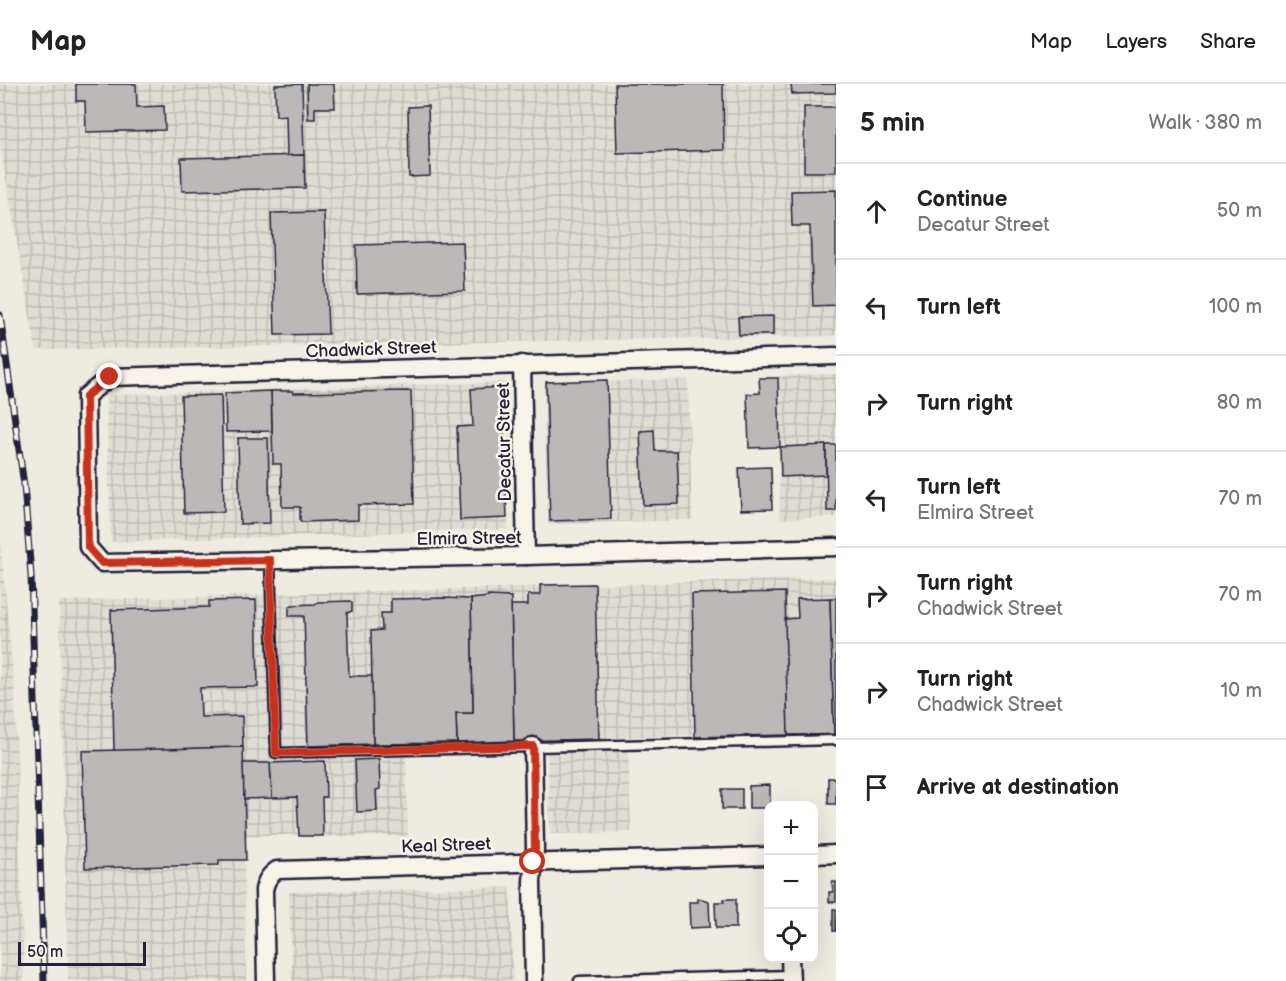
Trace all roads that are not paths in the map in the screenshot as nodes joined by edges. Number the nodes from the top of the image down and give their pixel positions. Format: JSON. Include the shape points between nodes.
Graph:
{"nodes":[{"id":1,"x":836,"y":356,"type":"edge"},
{"id":2,"x":522,"y":364,"type":"junction"},
{"id":3,"x":836,"y":547,"type":"edge"},
{"id":4,"x":526,"y":556,"type":"junction"},
{"id":5,"x":270,"y":560,"type":"junction"},
{"id":6,"x":102,"y":563,"type":"joint"},
{"id":7,"x":836,"y":740,"type":"edge"},
{"id":8,"x":533,"y":746,"type":"junction"},
{"id":9,"x":818,"y":855,"type":"edge"},
{"id":10,"x":836,"y":855,"type":"edge"},
{"id":11,"x":764,"y":856,"type":"edge"},
{"id":12,"x":533,"y":862,"type":"junction"},
{"id":13,"x":791,"y":972,"type":"edge"},
{"id":14,"x":266,"y":981,"type":"edge"},
{"id":15,"x":534,"y":981,"type":"edge"},
{"id":16,"x":579,"y":981,"type":"edge"}],
"edges":[{"from":1,"to":2,"type":"street","name":"Chadwick Street"},
{"from":2,"to":4,"type":"street","name":"Decatur Street"},
{"from":2,"to":6,"type":"street","name":"Chadwick Street","via":[[110,377],[86,396],[88,547]]},
{"from":3,"to":4,"type":"street","name":"Elmira Street"},
{"from":4,"to":5,"type":"street","name":"Elmira Street"},
{"from":5,"to":6,"type":"street","name":"Elmira Street"},
{"from":5,"to":8,"type":"lane","via":[[276,753]]},
{"from":7,"to":8,"type":"lane"},
{"from":8,"to":12,"type":"street"},
{"from":9,"to":10,"type":"street"},
{"from":11,"to":12,"type":"street","name":"Keal Street"},
{"from":12,"to":14,"type":"street","name":"Keal Street","via":[[277,870],[270,875],[264,890]]},
{"from":12,"to":15,"type":"street"},
{"from":13,"to":16,"type":"lane"}]}
